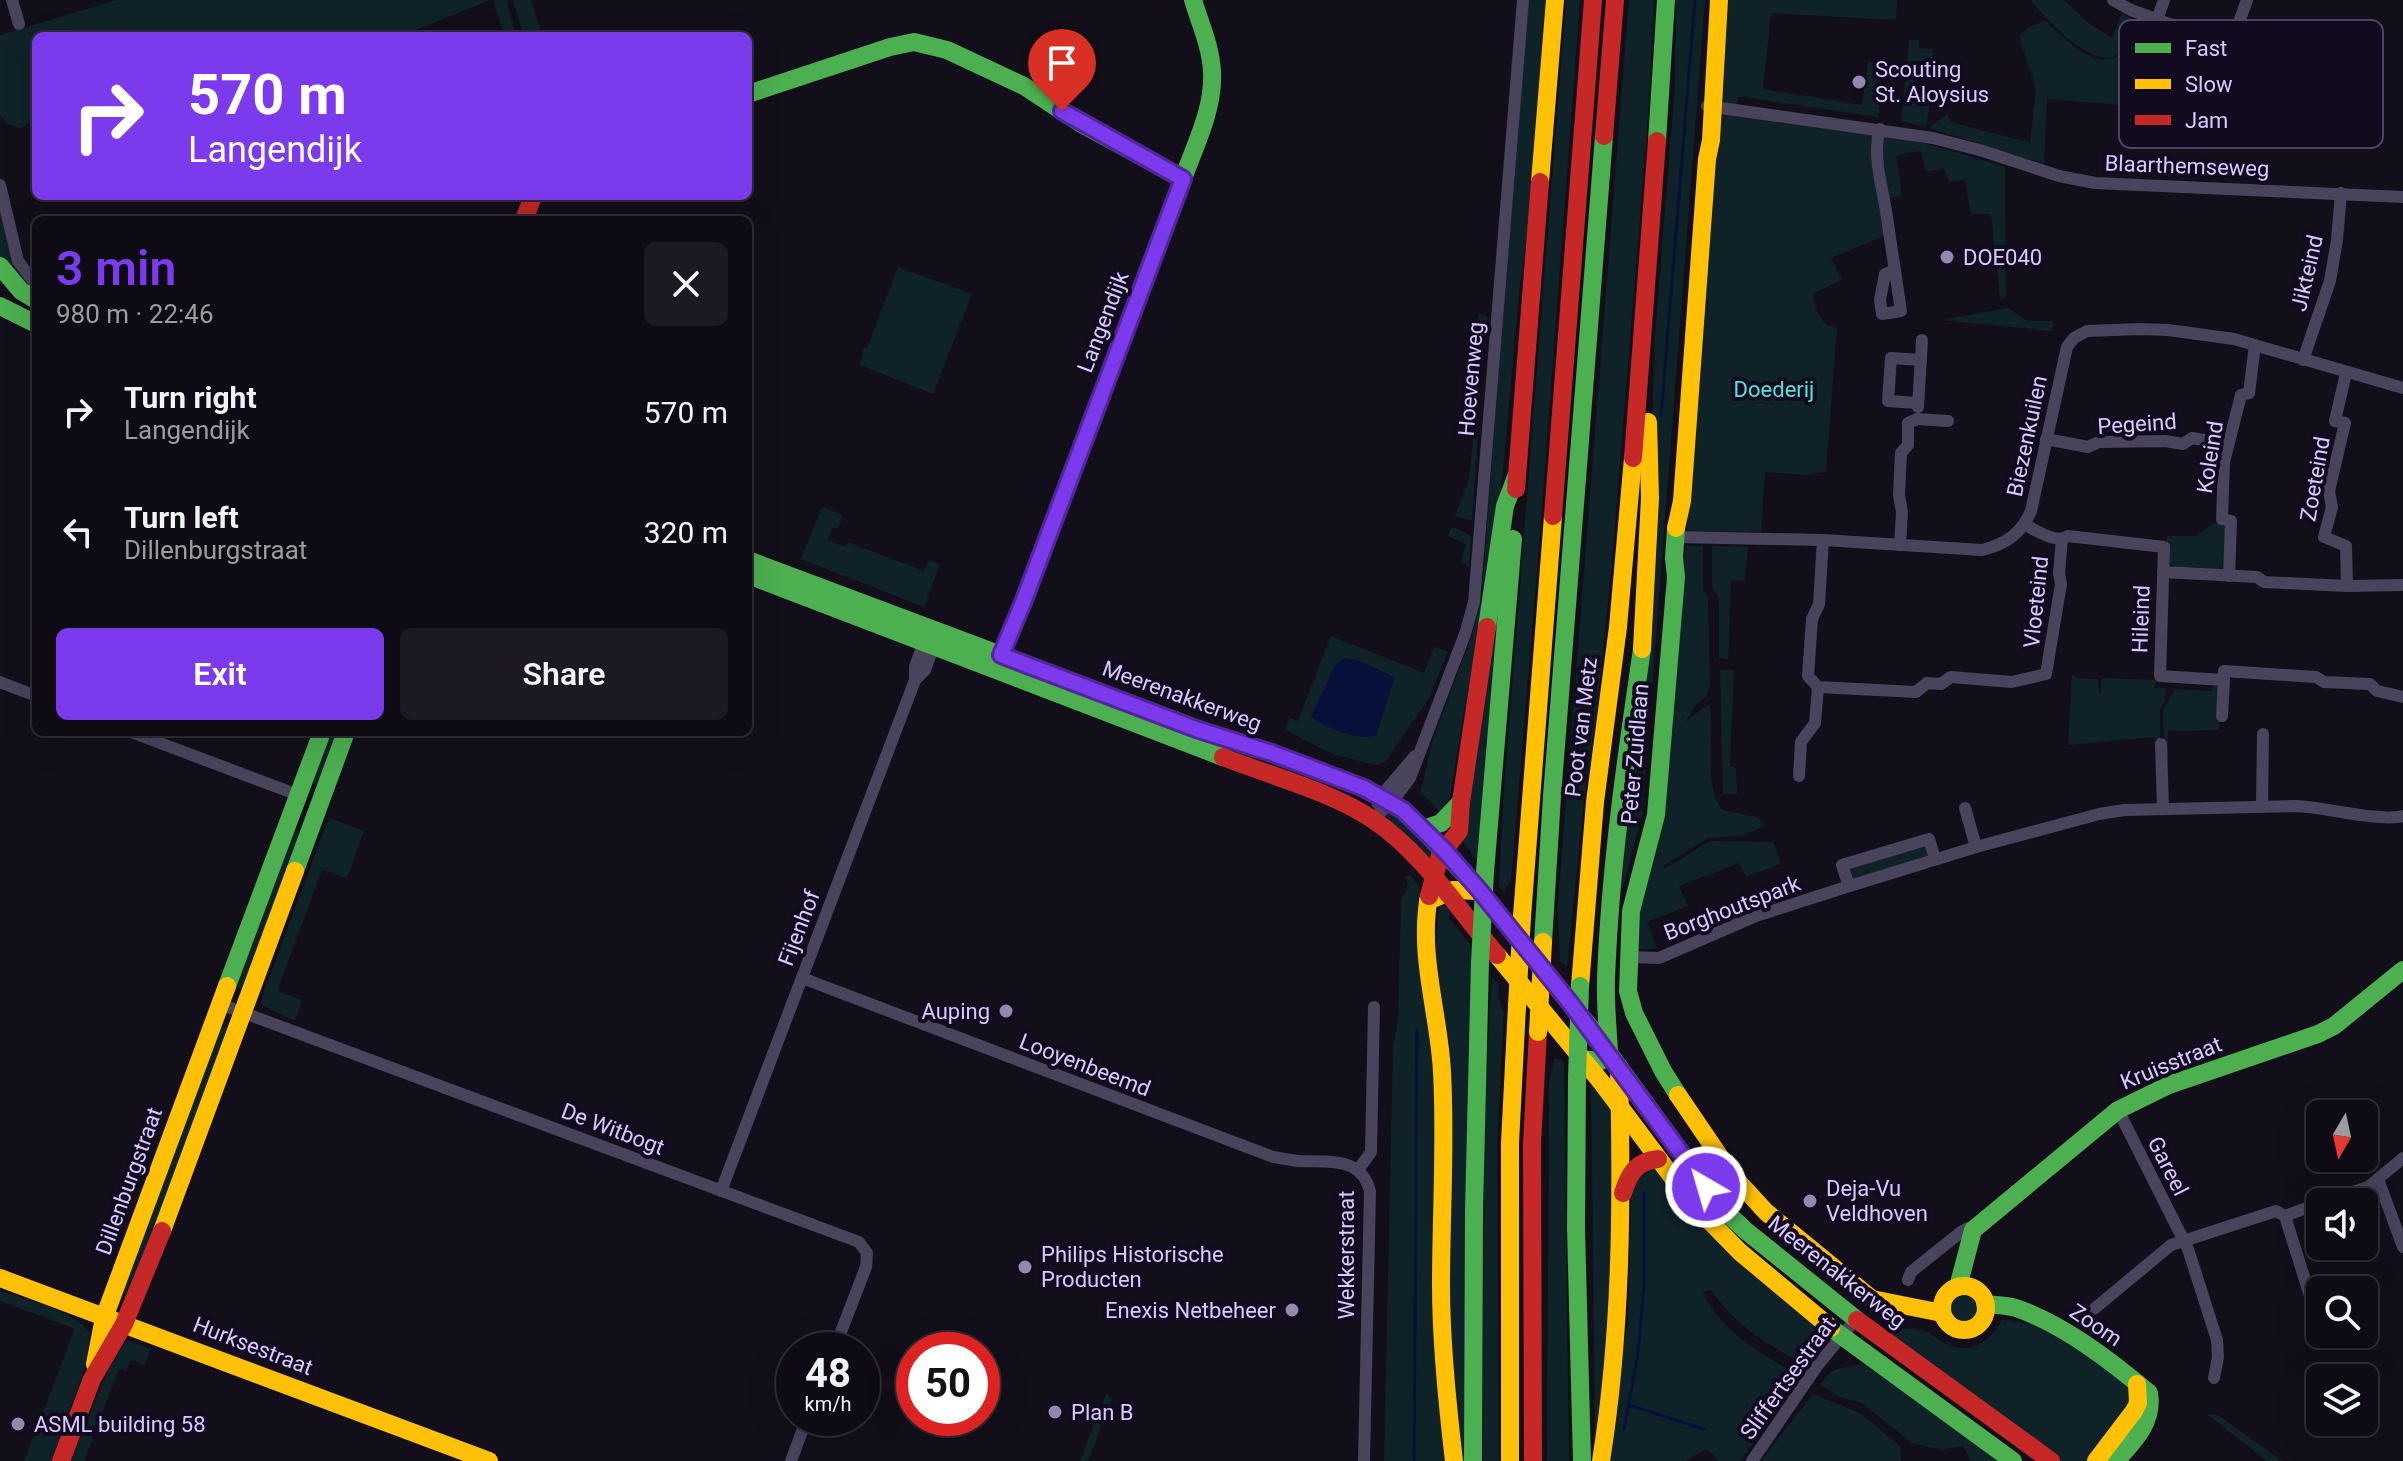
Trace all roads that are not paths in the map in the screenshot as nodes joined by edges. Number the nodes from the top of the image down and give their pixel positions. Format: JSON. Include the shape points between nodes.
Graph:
{"nodes":[{"id":1,"x":12,"y":0,"type":"edge"},
{"id":2,"x":1193,"y":0,"type":"edge"},
{"id":3,"x":1523,"y":0,"type":"edge"},
{"id":4,"x":1555,"y":0,"type":"edge"},
{"id":5,"x":1593,"y":0,"type":"edge"},
{"id":6,"x":1615,"y":0,"type":"edge"},
{"id":7,"x":1666,"y":0,"type":"edge"},
{"id":8,"x":1719,"y":0,"type":"edge"},
{"id":9,"x":2113,"y":0,"type":"edge"},
{"id":10,"x":2164,"y":0,"type":"edge"},
{"id":11,"x":2247,"y":0,"type":"edge"},
{"id":12,"x":2157,"y":20,"type":"joint"},
{"id":13,"x":2240,"y":20,"type":"edge"},
{"id":14,"x":19,"y":24,"type":"dead end"},
{"id":15,"x":752,"y":93,"type":"edge"},
{"id":16,"x":1709,"y":106,"type":"junction"},
{"id":17,"x":1880,"y":129,"type":"junction"},
{"id":18,"x":1183,"y":179,"type":"junction"},
{"id":19,"x":0,"y":185,"type":"edge"},
{"id":20,"x":2341,"y":193,"type":"junction"},
{"id":21,"x":2403,"y":197,"type":"edge"},
{"id":22,"x":1895,"y":270,"type":"dead end"},
{"id":23,"x":3,"y":273,"type":"edge"},
{"id":24,"x":32,"y":280,"type":"edge"},
{"id":25,"x":32,"y":298,"type":"edge"},
{"id":26,"x":1,"y":305,"type":"edge"},
{"id":27,"x":32,"y":322,"type":"edge"},
{"id":28,"x":1922,"y":340,"type":"dead end"},
{"id":29,"x":1643,"y":345,"type":"junction"},
{"id":30,"x":2255,"y":345,"type":"junction"},
{"id":31,"x":1921,"y":360,"type":"junction"},
{"id":32,"x":2303,"y":360,"type":"junction"},
{"id":33,"x":2346,"y":373,"type":"junction"},
{"id":34,"x":2403,"y":388,"type":"edge"},
{"id":35,"x":1918,"y":403,"type":"junction"},
{"id":36,"x":1917,"y":419,"type":"junction"},
{"id":37,"x":1948,"y":421,"type":"dead end"},
{"id":38,"x":2046,"y":439,"type":"junction"},
{"id":39,"x":2228,"y":444,"type":"junction"},
{"id":40,"x":1516,"y":477,"type":"junction"},
{"id":41,"x":2025,"y":525,"type":"junction"},
{"id":42,"x":2164,"y":533,"type":"dead end"},
{"id":43,"x":1680,"y":537,"type":"junction"},
{"id":44,"x":2062,"y":539,"type":"junction"},
{"id":45,"x":1823,"y":540,"type":"junction"},
{"id":46,"x":1900,"y":545,"type":"junction"},
{"id":47,"x":2164,"y":547,"type":"junction"},
{"id":48,"x":752,"y":562,"type":"edge"},
{"id":49,"x":2163,"y":572,"type":"junction"},
{"id":50,"x":2229,"y":576,"type":"junction"},
{"id":51,"x":752,"y":577,"type":"edge"},
{"id":52,"x":2403,"y":585,"type":"edge"},
{"id":53,"x":2347,"y":586,"type":"junction"},
{"id":54,"x":928,"y":646,"type":"junction"},
{"id":55,"x":1001,"y":655,"type":"junction"},
{"id":56,"x":2224,"y":680,"type":"junction"},
{"id":57,"x":0,"y":682,"type":"edge"},
{"id":58,"x":1818,"y":687,"type":"junction"},
{"id":59,"x":32,"y":694,"type":"edge"},
{"id":60,"x":2403,"y":697,"type":"edge"},
{"id":61,"x":2222,"y":716,"type":"dead end"},
{"id":62,"x":2263,"y":734,"type":"dead end"},
{"id":63,"x":142,"y":736,"type":"edge"},
{"id":64,"x":320,"y":736,"type":"edge"},
{"id":65,"x":344,"y":736,"type":"edge"},
{"id":66,"x":2161,"y":744,"type":"dead end"},
{"id":67,"x":1799,"y":776,"type":"dead end"},
{"id":68,"x":298,"y":795,"type":"junction"},
{"id":69,"x":1386,"y":800,"type":"junction"},
{"id":70,"x":1461,"y":802,"type":"junction"},
{"id":71,"x":319,"y":803,"type":"junction"},
{"id":72,"x":2262,"y":807,"type":"junction"},
{"id":73,"x":1965,"y":808,"type":"dead end"},
{"id":74,"x":2163,"y":809,"type":"junction"},
{"id":75,"x":2403,"y":816,"type":"edge"},
{"id":76,"x":1373,"y":819,"type":"junction"},
{"id":77,"x":1423,"y":829,"type":"junction"},
{"id":78,"x":1976,"y":847,"type":"junction"},
{"id":79,"x":1445,"y":851,"type":"junction"},
{"id":80,"x":1935,"y":859,"type":"junction"},
{"id":81,"x":1849,"y":886,"type":"junction"},
{"id":82,"x":1435,"y":890,"type":"junction"},
{"id":83,"x":1480,"y":891,"type":"junction"},
{"id":84,"x":1629,"y":957,"type":"junction"},
{"id":85,"x":2403,"y":970,"type":"edge"},
{"id":86,"x":802,"y":978,"type":"junction"},
{"id":87,"x":220,"y":1004,"type":"junction"},
{"id":88,"x":1374,"y":1007,"type":"dead end"},
{"id":89,"x":244,"y":1013,"type":"junction"},
{"id":90,"x":1581,"y":1059,"type":"junction"},
{"id":91,"x":1614,"y":1060,"type":"junction"},
{"id":92,"x":1620,"y":1106,"type":"junction"},
{"id":93,"x":2118,"y":1110,"type":"junction"},
{"id":94,"x":2403,"y":1158,"type":"edge"},
{"id":95,"x":1658,"y":1159,"type":"junction"},
{"id":96,"x":1358,"y":1170,"type":"junction"},
{"id":97,"x":2378,"y":1179,"type":"junction"},
{"id":98,"x":2365,"y":1188,"type":"edge"},
{"id":99,"x":721,"y":1191,"type":"junction"},
{"id":100,"x":1620,"y":1202,"type":"junction"},
{"id":101,"x":2306,"y":1209,"type":"edge"},
{"id":102,"x":2285,"y":1216,"type":"junction"},
{"id":103,"x":1972,"y":1236,"type":"junction"},
{"id":104,"x":2183,"y":1240,"type":"junction"},
{"id":105,"x":2403,"y":1247,"type":"edge"},
{"id":106,"x":0,"y":1278,"type":"edge"},
{"id":107,"x":1908,"y":1280,"type":"dead end"},
{"id":108,"x":2306,"y":1283,"type":"edge"},
{"id":109,"x":1965,"y":1287,"type":"junction"},
{"id":110,"x":1942,"y":1308,"type":"junction"},
{"id":111,"x":1985,"y":1309,"type":"junction"},
{"id":112,"x":2094,"y":1309,"type":"dead end"},
{"id":113,"x":104,"y":1318,"type":"junction"},
{"id":114,"x":1856,"y":1319,"type":"junction"},
{"id":115,"x":124,"y":1324,"type":"junction"},
{"id":116,"x":841,"y":1332,"type":"edge"},
{"id":117,"x":1842,"y":1335,"type":"junction"},
{"id":118,"x":2214,"y":1378,"type":"dead end"},
{"id":119,"x":92,"y":1379,"type":"junction"},
{"id":120,"x":2137,"y":1384,"type":"junction"},
{"id":121,"x":800,"y":1436,"type":"edge"},
{"id":122,"x":61,"y":1461,"type":"edge"},
{"id":123,"x":489,"y":1461,"type":"edge"},
{"id":124,"x":791,"y":1461,"type":"edge"},
{"id":125,"x":1364,"y":1461,"type":"edge"},
{"id":126,"x":1454,"y":1461,"type":"edge"},
{"id":127,"x":1473,"y":1461,"type":"edge"},
{"id":128,"x":1510,"y":1461,"type":"edge"},
{"id":129,"x":1533,"y":1461,"type":"edge"},
{"id":130,"x":1582,"y":1461,"type":"edge"},
{"id":131,"x":1601,"y":1461,"type":"edge"},
{"id":132,"x":1752,"y":1461,"type":"edge"},
{"id":133,"x":2013,"y":1461,"type":"edge"},
{"id":134,"x":2051,"y":1461,"type":"edge"},
{"id":135,"x":2096,"y":1461,"type":"edge"},
{"id":136,"x":2116,"y":1461,"type":"edge"}],
"edges":[{"from":1,"to":14,"type":"street"},
{"from":2,"to":18,"type":"main road","name":"Langendijk","via":[[1213,82]]},
{"from":3,"to":69,"type":"street","name":"Hoevenweg","via":[[1474,602],[1410,778]]},
{"from":4,"to":40,"type":"main road"},
{"from":5,"to":128,"type":"main road","name":"Poot van Metz","bridge":true,"via":[[1522,916],[1510,1143]]},
{"from":6,"to":129,"type":"main road","name":"Poot van Metz","bridge":true,"via":[[1543,942],[1532,1144]]},
{"from":7,"to":29,"type":"main road","name":"Poot van Metz"},
{"from":8,"to":16,"type":"main road","name":"Peter Zuidlaan"},
{"from":9,"to":12,"type":"street"},
{"from":10,"to":12,"type":"street"},
{"from":11,"to":13,"type":"street"},
{"from":15,"to":18,"type":"main road","via":[[914,42],[947,50],[1024,86]]},
{"from":16,"to":17,"type":"street","name":"Blaarthemseweg"},
{"from":16,"to":43,"type":"main road","name":"Peter Zuidlaan"},
{"from":17,"to":20,"type":"street","name":"Blaarthemseweg","via":[[1933,138],[2095,183]]},
{"from":17,"to":22,"type":"street","via":[[1877,146]]},
{"from":18,"to":55,"type":"street","name":"Langendijk"},
{"from":19,"to":24,"type":"street","via":[[18,261]]},
{"from":20,"to":21,"type":"street","name":"Blaarthemseweg"},
{"from":20,"to":32,"type":"street","name":"Jikteind","via":[[2330,281]]},
{"from":23,"to":25,"type":"main road"},
{"from":26,"to":27,"type":"main road"},
{"from":28,"to":31,"type":"street"},
{"from":29,"to":91,"type":"main road","via":[[1650,498],[1641,658],[1609,919],[1606,983]]},
{"from":29,"to":130,"type":"main road","name":"Poot van Metz","bridge":true,"via":[[1580,986],[1576,1243]]},
{"from":30,"to":32,"type":"street","name":"Biezenkuilen"},
{"from":30,"to":38,"type":"street","name":"Biezenkuilen","via":[[2168,330],[2087,331],[2067,347]]},
{"from":30,"to":39,"type":"street","name":"Koleind","via":[[2249,393],[2241,395]]},
{"from":31,"to":35,"type":"street"},
{"from":31,"to":35,"type":"street","via":[[1891,358],[1888,401]]},
{"from":32,"to":33,"type":"street","name":"Biezenkuilen"},
{"from":33,"to":34,"type":"street","name":"Biezenkuilen"},
{"from":33,"to":53,"type":"street","name":"Zoeteind","via":[[2335,421],[2345,423],[2324,537],[2346,546]]},
{"from":35,"to":36,"type":"street"},
{"from":36,"to":37,"type":"street"},
{"from":36,"to":46,"type":"street","via":[[1908,423],[1908,445],[1901,453]]},
{"from":38,"to":39,"type":"street","name":"Pegeind","via":[[2088,447],[2099,442],[2183,444],[2192,438]]},
{"from":38,"to":41,"type":"street","name":"Biezenkuilen"},
{"from":39,"to":50,"type":"street","name":"Koleind","via":[[2222,519],[2231,521]]},
{"from":40,"to":70,"type":"main road","via":[[1505,506]]},
{"from":40,"to":127,"type":"main road","bridge":true,"via":[[1480,962]]},
{"from":41,"to":44,"type":"street"},
{"from":41,"to":46,"type":"street","name":"Biezenkuilen","via":[[2000,546],[1982,550]]},
{"from":42,"to":47,"type":"street","name":"Hileind"},
{"from":43,"to":45,"type":"street","name":"Biezenkuilen"},
{"from":43,"to":84,"type":"main road","name":"Peter Zuidlaan","via":[[1656,815],[1631,911]]},
{"from":44,"to":47,"type":"street"},
{"from":44,"to":58,"type":"street","name":"Vloeteind","via":[[2061,584],[2046,674],[2012,682],[1951,677],[1916,692]]},
{"from":45,"to":46,"type":"street","name":"Biezenkuilen"},
{"from":45,"to":58,"type":"street","via":[[1808,676]]},
{"from":47,"to":49,"type":"street","name":"Hileind"},
{"from":48,"to":55,"type":"main road","name":"Meerenakkerweg"},
{"from":49,"to":50,"type":"street"},
{"from":49,"to":56,"type":"street","name":"Hileind","via":[[2160,676]]},
{"from":50,"to":53,"type":"street"},
{"from":51,"to":54,"type":"main road","name":"Meerenakkerweg"},
{"from":52,"to":53,"type":"street"},
{"from":54,"to":76,"type":"main road","name":"Meerenakkerweg","via":[[1341,802]]},
{"from":54,"to":86,"type":"street","name":"Fijenhof","via":[[915,667],[915,680]]},
{"from":55,"to":69,"type":"main road","name":"Meerenakkerweg"},
{"from":56,"to":60,"type":"street","name":"Hileind","via":[[2224,671],[2316,677],[2370,684]]},
{"from":56,"to":61,"type":"street"},
{"from":57,"to":59,"type":"street"},
{"from":58,"to":67,"type":"street","via":[[1815,723],[1801,742]]},
{"from":62,"to":72,"type":"street"},
{"from":63,"to":68,"type":"street"},
{"from":64,"to":68,"type":"main road","name":"Dillenburgstraat"},
{"from":65,"to":71,"type":"main road","name":"Dillenburgstraat"},
{"from":66,"to":74,"type":"street"},
{"from":68,"to":71,"type":"main road"},
{"from":68,"to":87,"type":"main road","name":"Dillenburgstraat"},
{"from":69,"to":76,"type":"street","name":"Hoevenweg"},
{"from":69,"to":77,"type":"main road","name":"Meerenakkerweg"},
{"from":70,"to":77,"type":"main road","via":[[1444,823]]},
{"from":70,"to":79,"type":"main road","via":[[1459,831]]},
{"from":71,"to":89,"type":"main road","name":"Dillenburgstraat"},
{"from":72,"to":74,"type":"street","name":"Borghoutspark"},
{"from":72,"to":75,"type":"street","name":"Borghoutspark"},
{"from":73,"to":78,"type":"street"},
{"from":74,"to":78,"type":"street","name":"Borghoutspark","via":[[2099,814]]},
{"from":76,"to":82,"type":"main road","name":"Meerenakkerweg","via":[[1402,841]]},
{"from":77,"to":79,"type":"main road","name":"Meerenakkerweg"},
{"from":78,"to":80,"type":"street","name":"Borghoutspark"},
{"from":79,"to":82,"type":"main road","via":[[1437,863]]},
{"from":79,"to":83,"type":"main road","name":"Meerenakkerweg"},
{"from":80,"to":81,"type":"street","name":"Borghoutspark"},
{"from":80,"to":81,"type":"street","via":[[1929,839],[1842,865]]},
{"from":81,"to":84,"type":"street","name":"Borghoutspark","via":[[1756,916],[1659,958]]},
{"from":82,"to":83,"type":"main road"},
{"from":82,"to":90,"type":"main road","name":"Meerenakkerweg"},
{"from":82,"to":126,"type":"main road","via":[[1426,946],[1443,1082],[1441,1286]]},
{"from":83,"to":91,"type":"main road","name":"Meerenakkerweg"},
{"from":84,"to":110,"type":"main road","name":"Peter Zuidlaan","via":[[1628,991],[1639,1024],[1663,1071],[1733,1176],[1773,1219],[1862,1293],[1872,1299]]},
{"from":85,"to":93,"type":"main road","name":"Kruisstraat","via":[[2318,1034],[2169,1085]]},
{"from":86,"to":96,"type":"street","name":"Looyenbeemd","via":[[1273,1157],[1338,1161]]},
{"from":86,"to":99,"type":"street","name":"Fijenhof"},
{"from":87,"to":89,"type":"street"},
{"from":87,"to":113,"type":"main road","name":"Dillenburgstraat"},
{"from":88,"to":96,"type":"street","name":"Wekkerstraat","via":[[1371,1152]]},
{"from":89,"to":99,"type":"street","name":"De Witbogt"},
{"from":89,"to":115,"type":"main road","name":"Dillenburgstraat"},
{"from":90,"to":91,"type":"main road"},
{"from":90,"to":92,"type":"main road","name":"Meerenakkerweg"},
{"from":91,"to":92,"type":"main road"},
{"from":91,"to":114,"type":"main road","name":"Meerenakkerweg","via":[[1721,1207]]},
{"from":92,"to":95,"type":"main road","name":"Meerenakkerweg"},
{"from":92,"to":100,"type":"main road"},
{"from":93,"to":103,"type":"main road","name":"Kruisstraat"},
{"from":93,"to":104,"type":"street","name":"Gareel"},
{"from":94,"to":97,"type":"street"},
{"from":95,"to":100,"type":"main road","via":[[1634,1167]]},
{"from":95,"to":117,"type":"main road","name":"Meerenakkerweg","via":[[1691,1203],[1741,1253]]},
{"from":96,"to":125,"type":"street","name":"Wekkerstraat","via":[[1370,1191]]},
{"from":97,"to":98,"type":"street"},
{"from":97,"to":105,"type":"street"},
{"from":99,"to":116,"type":"street","name":"De Witbogt","via":[[859,1242],[867,1253],[866,1267]]},
{"from":100,"to":131,"type":"main road","via":[[1612,1384]]},
{"from":101,"to":102,"type":"street"},
{"from":102,"to":104,"type":"street","via":[[2276,1211]]},
{"from":102,"to":108,"type":"street"},
{"from":103,"to":107,"type":"street","name":"Kruisstraat","via":[[1968,1228],[1961,1232]]},
{"from":103,"to":109,"type":"main road"},
{"from":104,"to":112,"type":"street"},
{"from":104,"to":118,"type":"street","name":"Gareel","via":[[2217,1340]]},
{"from":106,"to":113,"type":"main road","name":"Hurksestraat"},
{"from":109,"to":110,"type":"main road","via":[[1945,1295]]},
{"from":109,"to":111,"type":"main road","via":[[1980,1294]]},
{"from":110,"to":111,"type":"main road","via":[[1949,1324],[1962,1330],[1976,1326]]},
{"from":111,"to":120,"type":"main road","name":"Zoom","via":[[2013,1307],[2049,1322]]},
{"from":113,"to":115,"type":"main road","name":"Hurksestraat"},
{"from":113,"to":119,"type":"main road","name":"Dillenburgstraat"},
{"from":114,"to":117,"type":"street","name":"Sliffertsestraat"},
{"from":114,"to":134,"type":"main road","name":"Meerenakkerweg"},
{"from":115,"to":119,"type":"main road","name":"Dillenburgstraat"},
{"from":115,"to":123,"type":"main road","name":"Hurksestraat"},
{"from":117,"to":132,"type":"street","name":"Sliffertsestraat"},
{"from":117,"to":133,"type":"main road","name":"Meerenakkerweg"},
{"from":119,"to":122,"type":"main road","name":"Dillenburgstraat"},
{"from":120,"to":135,"type":"main road","via":[[2134,1411]]},
{"from":120,"to":136,"type":"main road","via":[[2149,1393],[2151,1412]]},
{"from":121,"to":124,"type":"street"}]}
